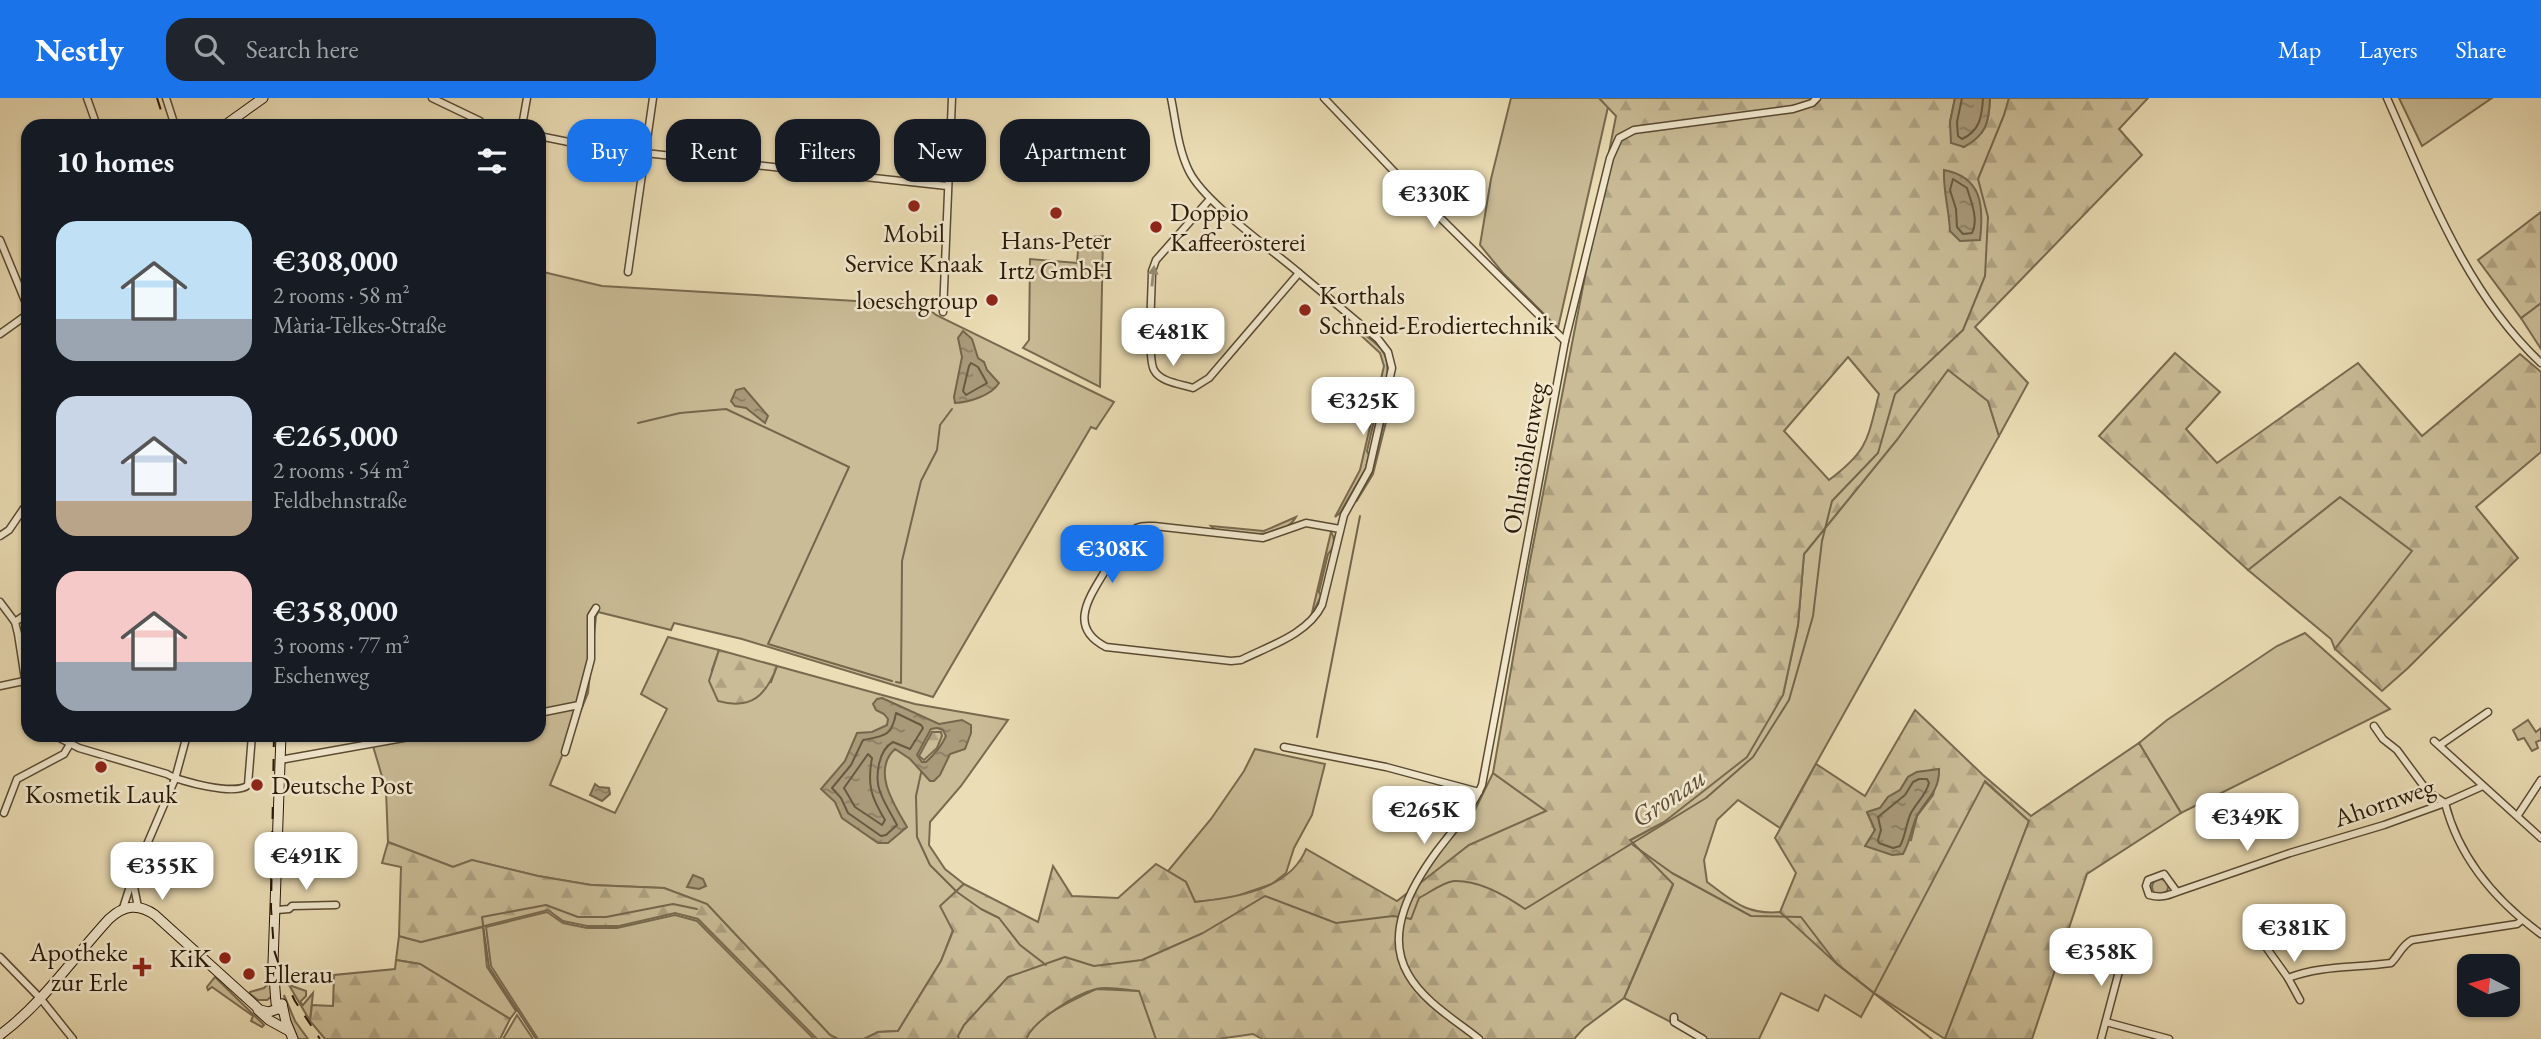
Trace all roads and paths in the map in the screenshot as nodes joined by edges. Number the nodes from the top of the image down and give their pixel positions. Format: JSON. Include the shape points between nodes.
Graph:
{"nodes":[{"id":1,"x":87,"y":98,"type":"edge"},
{"id":2,"x":166,"y":98,"type":"edge"},
{"id":3,"x":263,"y":98,"type":"edge"},
{"id":4,"x":432,"y":98,"type":"edge"},
{"id":5,"x":527,"y":98,"type":"edge"},
{"id":6,"x":653,"y":98,"type":"edge"},
{"id":7,"x":952,"y":98,"type":"edge"},
{"id":8,"x":1171,"y":98,"type":"edge"},
{"id":9,"x":1324,"y":98,"type":"edge"},
{"id":10,"x":1816,"y":98,"type":"edge"},
{"id":11,"x":2387,"y":98,"type":"edge"},
{"id":12,"x":94,"y":119,"type":"edge"},
{"id":13,"x":173,"y":119,"type":"edge"},
{"id":14,"x":234,"y":119,"type":"edge"},
{"id":15,"x":476,"y":119,"type":"edge"},
{"id":16,"x":523,"y":119,"type":"edge"},
{"id":17,"x":650,"y":119,"type":"edge"},
{"id":18,"x":546,"y":136,"type":"edge"},
{"id":19,"x":567,"y":141,"type":"edge"},
{"id":20,"x":652,"y":154,"type":"edge"},
{"id":21,"x":641,"y":182,"type":"edge"},
{"id":22,"x":947,"y":186,"type":"junction"},
{"id":23,"x":1210,"y":199,"type":"junction"},
{"id":24,"x":0,"y":240,"type":"edge"},
{"id":25,"x":628,"y":272,"type":"dead end"},
{"id":26,"x":1297,"y":276,"type":"junction"},
{"id":27,"x":21,"y":291,"type":"edge"},
{"id":28,"x":943,"y":312,"type":"dead end"},
{"id":29,"x":21,"y":319,"type":"edge"},
{"id":30,"x":0,"y":334,"type":"edge"},
{"id":31,"x":1565,"y":341,"type":"junction"},
{"id":32,"x":2541,"y":363,"type":"edge"},
{"id":33,"x":21,"y":512,"type":"edge"},
{"id":34,"x":1340,"y":528,"type":"junction"},
{"id":35,"x":0,"y":536,"type":"edge"},
{"id":36,"x":0,"y":602,"type":"edge"},
{"id":37,"x":596,"y":608,"type":"dead end"},
{"id":38,"x":21,"y":618,"type":"edge"},
{"id":39,"x":15,"y":622,"type":"junction"},
{"id":40,"x":21,"y":646,"type":"edge"},
{"id":41,"x":21,"y":682,"type":"edge"},
{"id":42,"x":0,"y":686,"type":"edge"},
{"id":43,"x":579,"y":705,"type":"junction"},
{"id":44,"x":546,"y":712,"type":"edge"},
{"id":45,"x":2488,"y":712,"type":"dead end"},
{"id":46,"x":2374,"y":726,"type":"dead end"},
{"id":47,"x":66,"y":742,"type":"edge"},
{"id":48,"x":185,"y":742,"type":"edge"},
{"id":49,"x":251,"y":742,"type":"edge"},
{"id":50,"x":281,"y":742,"type":"edge"},
{"id":51,"x":381,"y":742,"type":"edge"},
{"id":52,"x":70,"y":744,"type":"junction"},
{"id":53,"x":1284,"y":747,"type":"dead end"},
{"id":54,"x":565,"y":752,"type":"dead end"},
{"id":55,"x":280,"y":760,"type":"junction"},
{"id":56,"x":175,"y":779,"type":"junction"},
{"id":57,"x":2541,"y":780,"type":"edge"},
{"id":58,"x":2483,"y":786,"type":"junction"},
{"id":59,"x":1479,"y":792,"type":"junction"},
{"id":60,"x":2445,"y":803,"type":"junction"},
{"id":61,"x":4,"y":813,"type":"dead end"},
{"id":62,"x":2518,"y":815,"type":"junction"},
{"id":63,"x":2541,"y":838,"type":"edge"},
{"id":64,"x":133,"y":877,"type":"junction"},
{"id":65,"x":2177,"y":892,"type":"junction"},
{"id":66,"x":336,"y":905,"type":"dead end"},
{"id":67,"x":138,"y":907,"type":"junction"},
{"id":68,"x":123,"y":908,"type":"junction"},
{"id":69,"x":277,"y":910,"type":"junction"},
{"id":70,"x":2522,"y":920,"type":"junction"},
{"id":71,"x":2541,"y":934,"type":"edge"},
{"id":72,"x":2263,"y":943,"type":"dead end"},
{"id":73,"x":0,"y":957,"type":"edge"},
{"id":74,"x":2122,"y":960,"type":"dead end"},
{"id":75,"x":2288,"y":978,"type":"junction"},
{"id":76,"x":41,"y":999,"type":"junction"},
{"id":77,"x":2300,"y":1000,"type":"dead end"},
{"id":78,"x":250,"y":1001,"type":"junction"},
{"id":79,"x":280,"y":1007,"type":"junction"},
{"id":80,"x":1674,"y":1017,"type":"dead end"},
{"id":81,"x":2106,"y":1022,"type":"junction"},
{"id":82,"x":0,"y":1035,"type":"edge"},
{"id":83,"x":291,"y":1035,"type":"edge"},
{"id":84,"x":73,"y":1039,"type":"edge"},
{"id":85,"x":1479,"y":1039,"type":"edge"},
{"id":86,"x":1703,"y":1039,"type":"edge"},
{"id":87,"x":2101,"y":1039,"type":"edge"},
{"id":88,"x":2169,"y":1039,"type":"edge"}],
"edges":[{"from":1,"to":12,"type":"street"},
{"from":2,"to":13,"type":"street"},
{"from":3,"to":14,"type":"main road"},
{"from":4,"to":15,"type":"street"},
{"from":5,"to":16,"type":"street"},
{"from":6,"to":17,"type":"street"},
{"from":7,"to":22,"type":"street"},
{"from":8,"to":23,"type":"street","via":[[1189,173]]},
{"from":9,"to":31,"type":"street"},
{"from":10,"to":31,"type":"street","name":"Ohlmöhlenweg","via":[[1793,109],[1634,130],[1619,138],[1609,158]]},
{"from":11,"to":32,"type":"street","via":[[2440,218],[2472,275]]},
{"from":18,"to":19,"type":"street"},
{"from":20,"to":22,"type":"street"},
{"from":21,"to":25,"type":"street"},
{"from":22,"to":28,"type":"street"},
{"from":23,"to":26,"type":"street"},
{"from":26,"to":23,"type":"street","one_way":true,"via":[[1209,378],[1193,388],[1163,379],[1153,370],[1151,355],[1152,271],[1156,260]]},
{"from":24,"to":27,"type":"street"},
{"from":26,"to":34,"type":"street","via":[[1378,339],[1391,359],[1368,470]]},
{"from":29,"to":30,"type":"street"},
{"from":31,"to":59,"type":"street","name":"Ohlmöhlenweg"},
{"from":33,"to":35,"type":"street"},
{"from":34,"to":34,"type":"street","via":[[1317,615],[1303,628],[1241,660],[1106,647],[1089,636],[1084,618],[1087,601],[1135,529],[1154,526],[1263,538],[1306,523]]},
{"from":36,"to":39,"type":"street"},
{"from":37,"to":43,"type":"street","via":[[591,659]]},
{"from":38,"to":39,"type":"street"},
{"from":39,"to":40,"type":"street"},
{"from":41,"to":42,"type":"street"},
{"from":43,"to":44,"type":"street"},
{"from":43,"to":54,"type":"street"},
{"from":45,"to":58,"type":"street","via":[[2437,743]]},
{"from":46,"to":60,"type":"street","via":[[2428,792]]},
{"from":47,"to":52,"type":"street"},
{"from":48,"to":56,"type":"street"},
{"from":49,"to":56,"type":"street","via":[[245,788],[232,790]]},
{"from":50,"to":55,"type":"main road"},
{"from":51,"to":55,"type":"street"},
{"from":52,"to":56,"type":"street"},
{"from":52,"to":61,"type":"street","via":[[64,754],[17,779]]},
{"from":53,"to":59,"type":"street"},
{"from":55,"to":69,"type":"main road"},
{"from":56,"to":64,"type":"street"},
{"from":57,"to":62,"type":"street"},
{"from":58,"to":60,"type":"street","name":"Ahornweg"},
{"from":58,"to":62,"type":"street"},
{"from":59,"to":85,"type":"street","via":[[1419,877],[1398,939],[1408,976]]},
{"from":60,"to":65,"type":"street","name":"Ahornweg"},
{"from":60,"to":70,"type":"street","via":[[2456,836],[2474,867]]},
{"from":62,"to":63,"type":"street"},
{"from":64,"to":67,"type":"street"},
{"from":64,"to":68,"type":"street"},
{"from":65,"to":65,"type":"street","name":"Ahornweg","via":[[2164,874],[2148,880],[2146,886],[2149,895],[2157,897]]},
{"from":66,"to":69,"type":"street"},
{"from":67,"to":68,"type":"main road"},
{"from":67,"to":78,"type":"main road","via":[[155,915]]},
{"from":68,"to":76,"type":"main road","via":[[92,937]]},
{"from":69,"to":79,"type":"main road"},
{"from":70,"to":71,"type":"street"},
{"from":70,"to":75,"type":"street","via":[[2412,940],[2391,963]]},
{"from":72,"to":75,"type":"street"},
{"from":73,"to":76,"type":"street"},
{"from":74,"to":81,"type":"street"},
{"from":75,"to":77,"type":"street"},
{"from":76,"to":82,"type":"main road"},
{"from":76,"to":84,"type":"street"},
{"from":78,"to":79,"type":"main road","via":[[265,1012]]},
{"from":78,"to":83,"type":"main road"},
{"from":79,"to":83,"type":"main road"},
{"from":80,"to":86,"type":"street","via":[[1678,1026]]},
{"from":81,"to":87,"type":"street"},
{"from":81,"to":88,"type":"street"}]}
